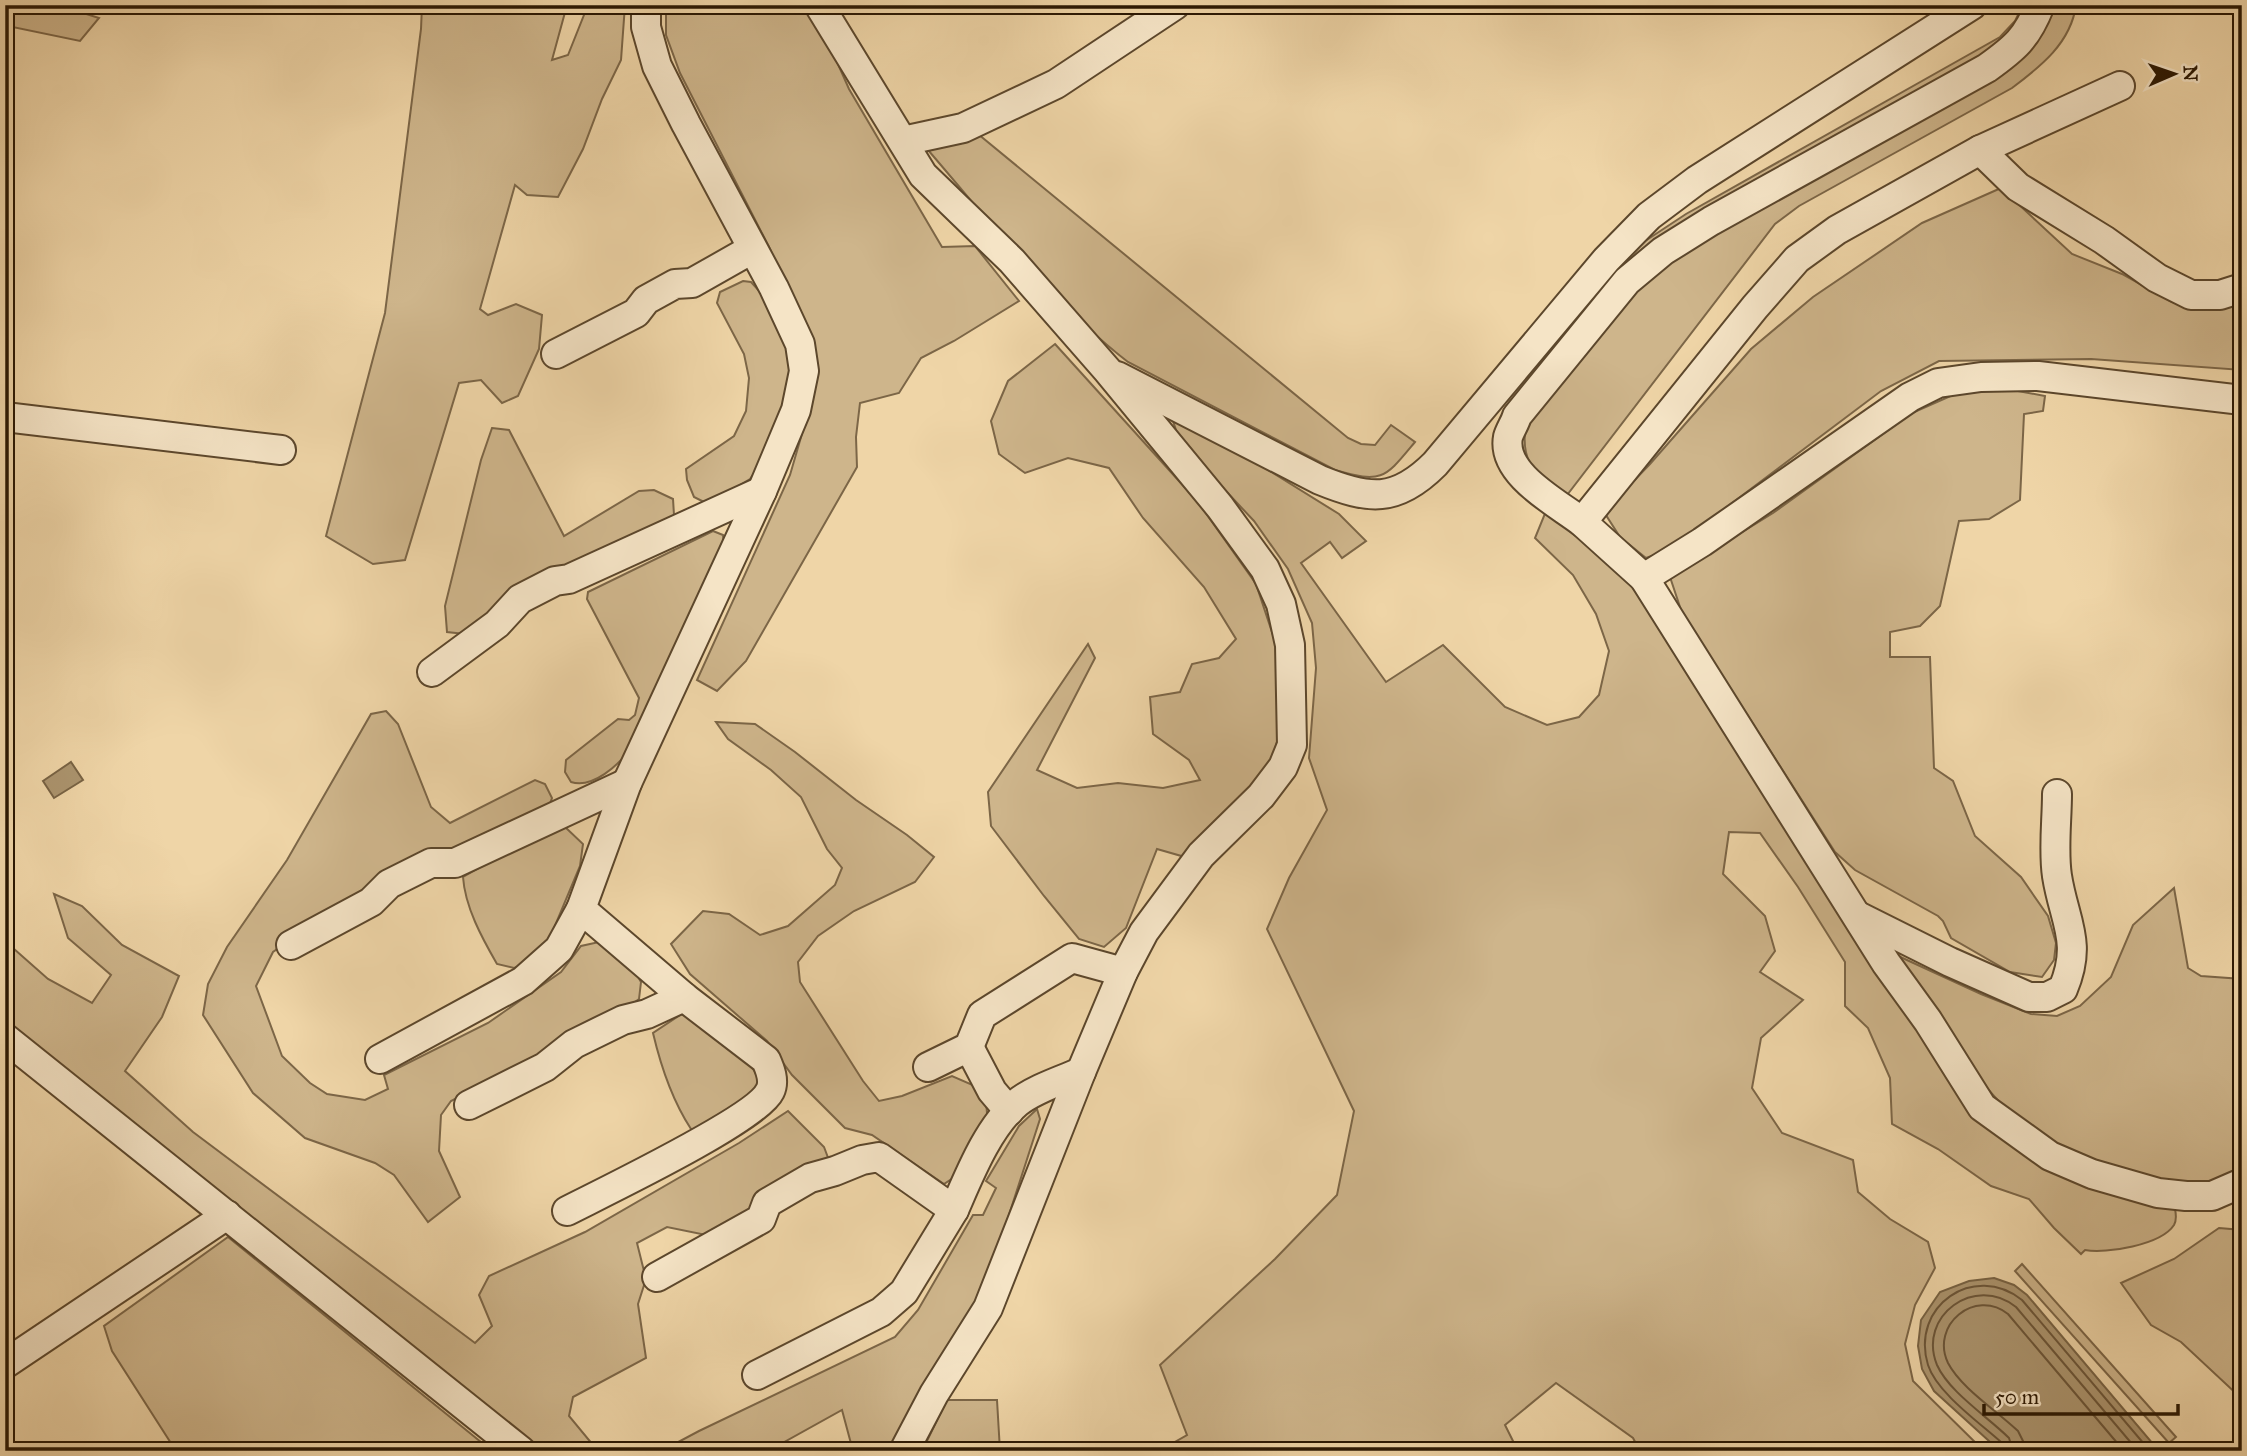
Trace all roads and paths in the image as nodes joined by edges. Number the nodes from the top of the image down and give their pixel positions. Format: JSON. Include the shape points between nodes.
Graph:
{"nodes":[{"id":1,"x":646,"y":5,"type":"edge"},
{"id":2,"x":819,"y":5,"type":"edge"},
{"id":3,"x":1175,"y":5,"type":"edge"},
{"id":4,"x":1972,"y":5,"type":"edge"},
{"id":5,"x":2040,"y":5,"type":"edge"},
{"id":6,"x":2120,"y":86,"type":"dead end"},
{"id":7,"x":903,"y":141,"type":"junction"},
{"id":8,"x":1980,"y":150,"type":"junction"},
{"id":9,"x":752,"y":249,"type":"junction"},
{"id":10,"x":2242,"y":288,"type":"edge"},
{"id":11,"x":556,"y":354,"type":"dead end"},
{"id":12,"x":1108,"y":371,"type":"junction"},
{"id":13,"x":2242,"y":400,"type":"edge"},
{"id":14,"x":5,"y":417,"type":"edge"},
{"id":15,"x":281,"y":450,"type":"dead end"},
{"id":16,"x":762,"y":491,"type":"junction"},
{"id":17,"x":1582,"y":522,"type":"junction"},
{"id":18,"x":1644,"y":578,"type":"junction"},
{"id":19,"x":432,"y":672,"type":"dead end"},
{"id":20,"x":627,"y":783,"type":"junction"},
{"id":21,"x":2057,"y":794,"type":"dead end"},
{"id":22,"x":581,"y":909,"type":"junction"},
{"id":23,"x":1858,"y":916,"type":"junction"},
{"id":24,"x":291,"y":945,"type":"dead end"},
{"id":25,"x":1123,"y":972,"type":"junction"},
{"id":26,"x":684,"y":997,"type":"junction"},
{"id":27,"x":5,"y":1038,"type":"edge"},
{"id":28,"x":969,"y":1046,"type":"junction"},
{"id":29,"x":380,"y":1059,"type":"dead end"},
{"id":30,"x":928,"y":1068,"type":"dead end"},
{"id":31,"x":1081,"y":1072,"type":"junction"},
{"id":32,"x":469,"y":1105,"type":"dead end"},
{"id":33,"x":1009,"y":1111,"type":"junction"},
{"id":34,"x":2242,"y":1183,"type":"edge"},
{"id":35,"x":954,"y":1210,"type":"junction"},
{"id":36,"x":567,"y":1211,"type":"dead end"},
{"id":37,"x":228,"y":1216,"type":"junction"},
{"id":38,"x":657,"y":1277,"type":"dead end"},
{"id":39,"x":5,"y":1364,"type":"edge"},
{"id":40,"x":758,"y":1375,"type":"dead end"},
{"id":41,"x":521,"y":1451,"type":"edge"},
{"id":42,"x":904,"y":1451,"type":"edge"}],
"edges":[{"from":1,"to":9,"type":"street","via":[[646,27],[657,66]]},
{"from":2,"to":7,"type":"street"},
{"from":3,"to":7,"type":"street","via":[[1056,84],[964,128]]},
{"from":4,"to":12,"type":"street","via":[[1697,180],[1649,216],[1606,260],[1434,464],[1406,488],[1362,495],[1320,480]]},
{"from":5,"to":17,"type":"street","via":[[2031,29],[2009,53],[1711,221],[1663,251],[1627,282],[1517,416],[1508,437],[1509,458],[1518,473]]},
{"from":6,"to":8,"type":"street"},
{"from":7,"to":12,"type":"street","via":[[923,175],[1012,261]]},
{"from":8,"to":10,"type":"street","via":[[2018,187],[2157,278],[2191,295],[2220,295]]},
{"from":8,"to":17,"type":"street","via":[[1837,230],[1797,259]]},
{"from":9,"to":11,"type":"street","via":[[692,283],[675,284],[646,300],[636,313]]},
{"from":9,"to":16,"type":"street","via":[[800,344],[804,372],[796,410]]},
{"from":12,"to":25,"type":"street","via":[[1265,569],[1281,604],[1288,635],[1293,699],[1292,745],[1283,767],[1261,796],[1201,855],[1143,932]]},
{"from":13,"to":18,"type":"street","via":[[2038,376],[1938,383],[1910,397]]},
{"from":14,"to":15,"type":"street"},
{"from":16,"to":19,"type":"street","via":[[520,598],[497,624]]},
{"from":16,"to":20,"type":"street"},
{"from":17,"to":18,"type":"street"},
{"from":18,"to":23,"type":"street"},
{"from":20,"to":22,"type":"street"},
{"from":20,"to":24,"type":"street","via":[[455,863],[430,863],[389,884],[372,902]]},
{"from":21,"to":23,"type":"street","via":[[2056,875],[2073,940],[2063,989],[2047,997],[2029,997]]},
{"from":22,"to":26,"type":"street"},
{"from":22,"to":29,"type":"street","via":[[559,949],[523,981]]},
{"from":23,"to":34,"type":"street","via":[[1982,1107],[2050,1156],[2112,1180],[2177,1195],[2212,1196]]},
{"from":25,"to":28,"type":"street","via":[[1072,958],[982,1015]]},
{"from":25,"to":31,"type":"street"},
{"from":26,"to":32,"type":"street","via":[[574,1044],[545,1067]]},
{"from":26,"to":36,"type":"street","via":[[766,1060],[772,1075],[770,1091],[733,1123]]},
{"from":27,"to":37,"type":"street"},
{"from":28,"to":30,"type":"street"},
{"from":28,"to":33,"type":"street","via":[[992,1091]]},
{"from":31,"to":33,"type":"street","via":[[1019,1101]]},
{"from":31,"to":42,"type":"street","via":[[988,1308]]},
{"from":33,"to":35,"type":"street"},
{"from":35,"to":38,"type":"street","via":[[878,1157],[862,1160],[810,1178],[767,1203],[761,1219]]},
{"from":35,"to":40,"type":"street","via":[[904,1292],[881,1312]]},
{"from":37,"to":39,"type":"street"},
{"from":37,"to":41,"type":"street"}]}
